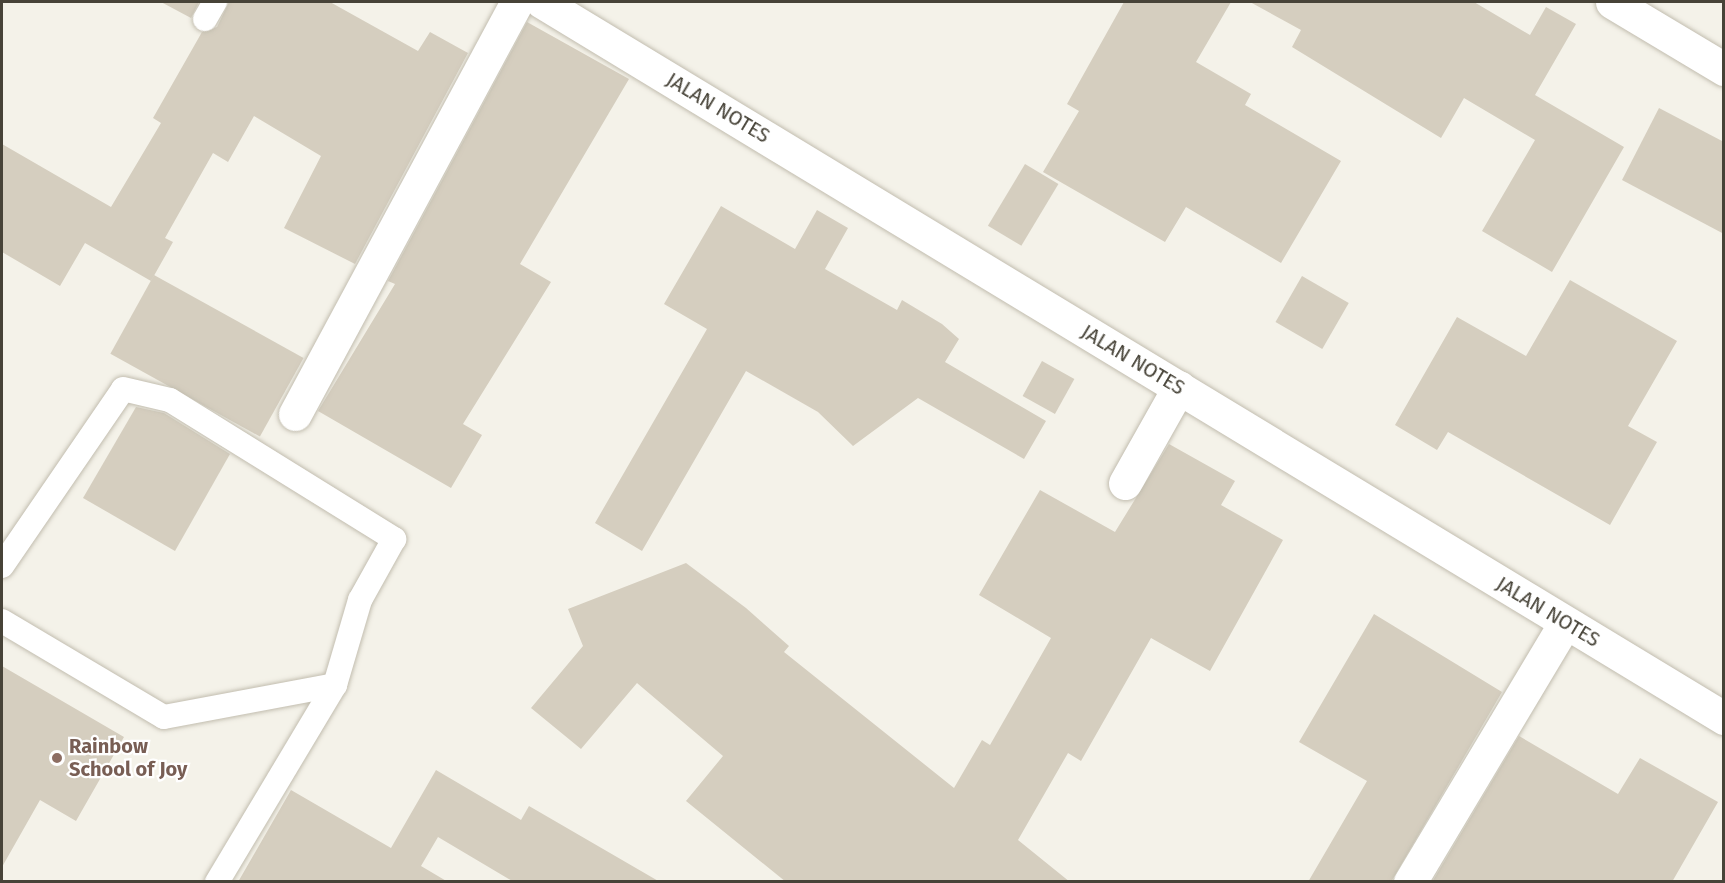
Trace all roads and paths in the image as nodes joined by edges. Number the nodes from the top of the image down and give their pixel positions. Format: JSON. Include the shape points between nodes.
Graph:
{"nodes":[{"id":1,"x":517,"y":2,"type":"edge"},
{"id":2,"x":542,"y":2,"type":"edge"},
{"id":3,"x":1612,"y":2,"type":"edge"},
{"id":4,"x":1724,"y":69,"type":"edge"},
{"id":5,"x":1179,"y":387,"type":"junction"},
{"id":6,"x":295,"y":414,"type":"dead end"},
{"id":7,"x":1125,"y":483,"type":"dead end"},
{"id":8,"x":2,"y":566,"type":"edge"},
{"id":9,"x":2,"y":621,"type":"edge"},
{"id":10,"x":1565,"y":623,"type":"junction"},
{"id":11,"x":335,"y":685,"type":"junction"},
{"id":12,"x":1724,"y":718,"type":"edge"},
{"id":13,"x":217,"y":882,"type":"edge"},
{"id":14,"x":1410,"y":882,"type":"edge"}],
"edges":[{"from":1,"to":6,"type":"street"},
{"from":2,"to":5,"type":"street","name":"JALAN NOTES"},
{"from":3,"to":4,"type":"street"},
{"from":5,"to":7,"type":"street"},
{"from":5,"to":10,"type":"street","name":"JALAN NOTES"},
{"from":8,"to":11,"type":"lane","via":[[123,389],[170,400],[394,539],[360,600]]},
{"from":9,"to":11,"type":"lane","via":[[164,717]]},
{"from":10,"to":12,"type":"street","name":"JALAN NOTES"},
{"from":10,"to":14,"type":"street"},
{"from":11,"to":13,"type":"lane"}]}
